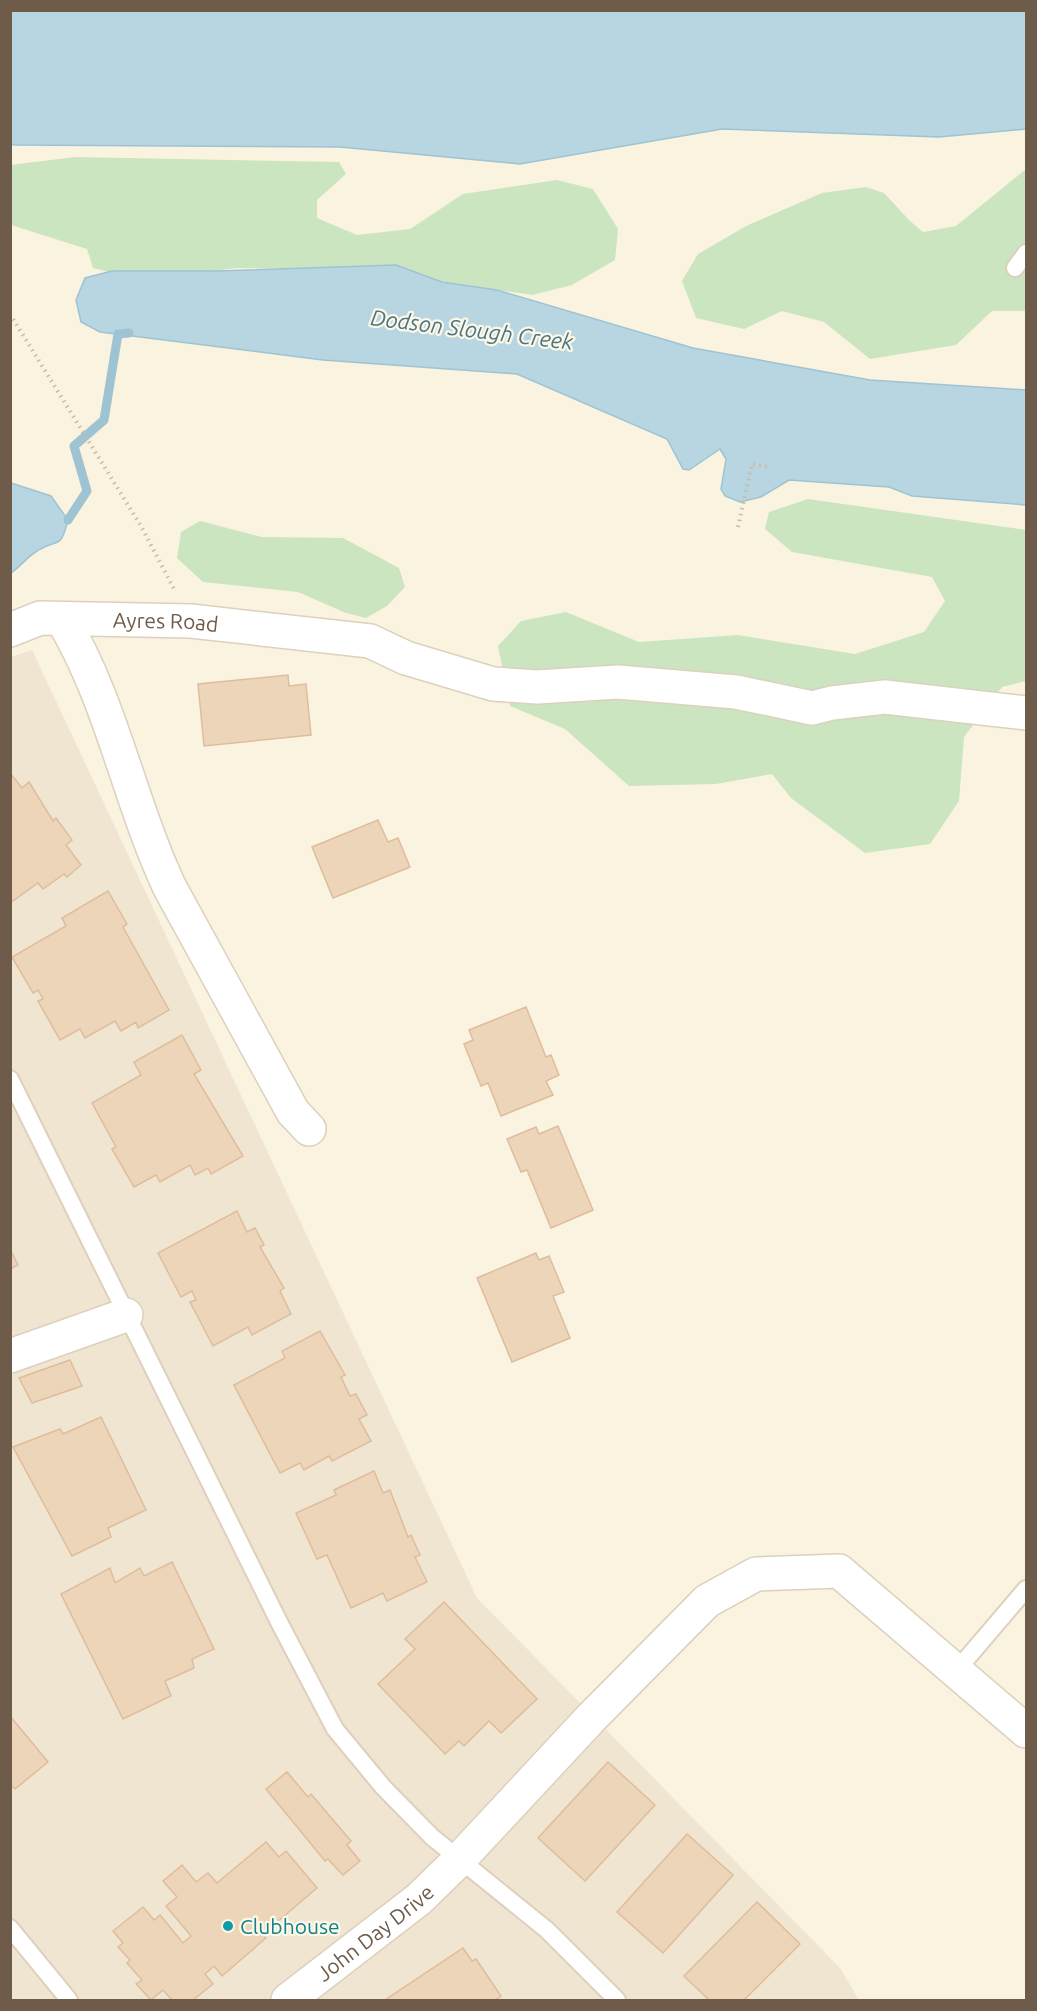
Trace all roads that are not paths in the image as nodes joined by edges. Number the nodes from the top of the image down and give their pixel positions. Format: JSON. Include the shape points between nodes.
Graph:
{"nodes":[{"id":1,"x":1026,"y":254,"type":"edge"},
{"id":2,"x":1015,"y":268,"type":"dead end"},
{"id":3,"x":62,"y":619,"type":"junction"},
{"id":4,"x":10,"y":630,"type":"edge"},
{"id":5,"x":1026,"y":713,"type":"edge"},
{"id":6,"x":10,"y":1079,"type":"edge"},
{"id":7,"x":309,"y":1129,"type":"dead end"},
{"id":8,"x":126,"y":1315,"type":"junction"},
{"id":9,"x":10,"y":1356,"type":"edge"},
{"id":10,"x":1026,"y":1589,"type":"edge"},
{"id":11,"x":957,"y":1670,"type":"junction"},
{"id":12,"x":1026,"y":1731,"type":"edge"},
{"id":13,"x":458,"y":1861,"type":"junction"},
{"id":14,"x":10,"y":1928,"type":"edge"},
{"id":15,"x":69,"y":2001,"type":"edge"},
{"id":16,"x":288,"y":2001,"type":"edge"},
{"id":17,"x":617,"y":2001,"type":"edge"}],
"edges":[{"from":1,"to":2,"type":"lane"},
{"from":3,"to":4,"type":"street","name":"Ayres Road","via":[[40,618]]},
{"from":3,"to":5,"type":"street","name":"Ayres Road","via":[[191,621],[369,641],[406,658],[493,684],[537,687],[618,682],[736,693],[812,708],[885,697]]},
{"from":3,"to":7,"type":"street","via":[[119,745],[170,888],[293,1112]]},
{"from":6,"to":8,"type":"lane"},
{"from":8,"to":9,"type":"street"},
{"from":8,"to":13,"type":"lane","via":[[335,1728],[383,1787]]},
{"from":10,"to":11,"type":"lane"},
{"from":11,"to":12,"type":"street","name":"John Day Drive"},
{"from":11,"to":13,"type":"street","name":"John Day Drive","via":[[838,1571],[756,1574],[707,1601]]},
{"from":13,"to":16,"type":"street","name":"John Day Drive","via":[[419,1899]]},
{"from":13,"to":17,"type":"lane","via":[[547,1930]]},
{"from":14,"to":15,"type":"lane"}]}
